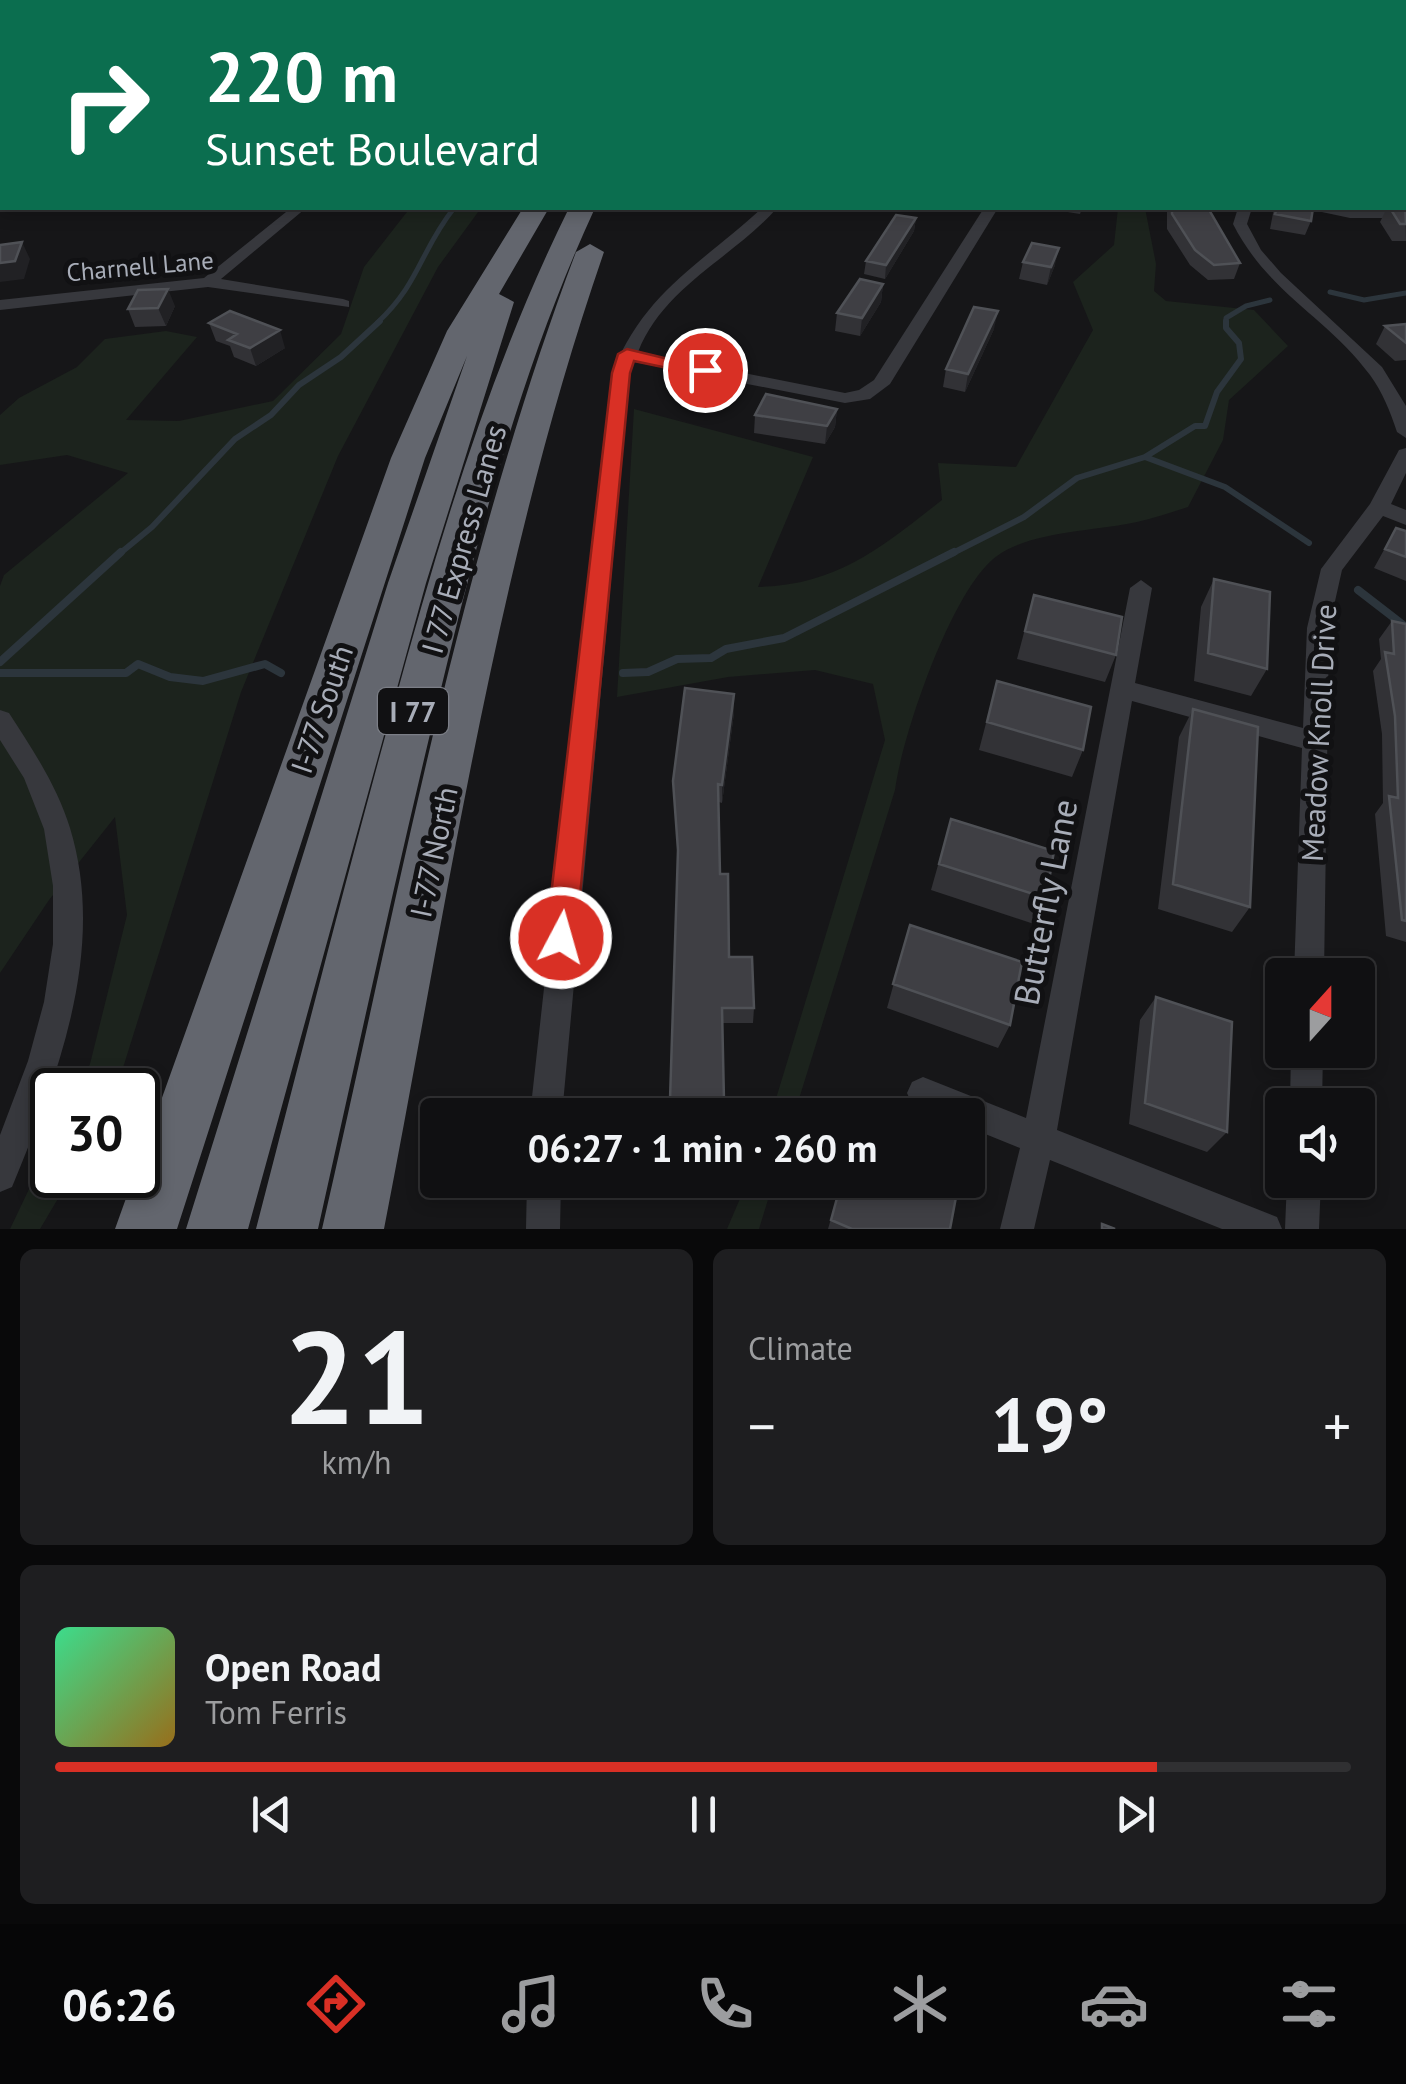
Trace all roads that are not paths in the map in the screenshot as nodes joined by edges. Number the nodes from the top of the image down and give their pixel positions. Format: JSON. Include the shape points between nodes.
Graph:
{"nodes":[{"id":1,"x":297,"y":210,"type":"edge"},
{"id":2,"x":581,"y":210,"type":"edge"},
{"id":3,"x":608,"y":210,"type":"edge"},
{"id":4,"x":768,"y":210,"type":"edge"},
{"id":5,"x":990,"y":210,"type":"edge"},
{"id":6,"x":1244,"y":210,"type":"edge"},
{"id":7,"x":1323,"y":210,"type":"edge"},
{"id":8,"x":1406,"y":214,"type":"edge"},
{"id":9,"x":530,"y":220,"type":"edge"},
{"id":10,"x":208,"y":282,"type":"junction"},
{"id":11,"x":343,"y":304,"type":"dead end"},
{"id":12,"x":0,"y":305,"type":"edge"},
{"id":13,"x":627,"y":354,"type":"junction"},
{"id":14,"x":1398,"y":387,"type":"edge"},
{"id":15,"x":1406,"y":432,"type":"edge"},
{"id":16,"x":1406,"y":454,"type":"edge"},
{"id":17,"x":1380,"y":507,"type":"junction"},
{"id":18,"x":1406,"y":518,"type":"edge"},
{"id":19,"x":1141,"y":588,"type":"dead end"},
{"id":20,"x":1123,"y":689,"type":"junction"},
{"id":21,"x":0,"y":720,"type":"edge"},
{"id":22,"x":1315,"y":741,"type":"junction"},
{"id":23,"x":1309,"y":958,"type":"edge"},
{"id":24,"x":923,"y":1092,"type":"dead end"},
{"id":25,"x":548,"y":1098,"type":"edge"},
{"id":26,"x":1039,"y":1138,"type":"junction"},
{"id":27,"x":0,"y":1175,"type":"edge"},
{"id":28,"x":544,"y":1198,"type":"edge"},
{"id":29,"x":1303,"y":1198,"type":"edge"},
{"id":30,"x":146,"y":1229,"type":"edge"},
{"id":31,"x":216,"y":1229,"type":"edge"},
{"id":32,"x":287,"y":1229,"type":"edge"},
{"id":33,"x":353,"y":1229,"type":"edge"},
{"id":34,"x":543,"y":1229,"type":"edge"},
{"id":35,"x":1017,"y":1229,"type":"edge"},
{"id":36,"x":1266,"y":1229,"type":"edge"},
{"id":37,"x":1302,"y":1229,"type":"edge"}],
"edges":[{"from":1,"to":10,"type":"street"},
{"from":2,"to":32,"type":"highway","name":"I 77 Express Lanes","number":"I 77","via":[[520,350],[471,500],[395,780]]},
{"from":3,"to":33,"type":"highway","name":"I-77 North","number":"I 77","via":[[560,332],[517,480]]},
{"from":4,"to":13,"type":"street","via":[[665,294]]},
{"from":5,"to":13,"type":"street","via":[[881,384],[864,395],[821,394]]},
{"from":6,"to":14,"type":"street","via":[[1240,224],[1254,252]]},
{"from":7,"to":8,"type":"street"},
{"from":9,"to":30,"type":"highway","name":"I-77 South","number":"I 77","via":[[462,332],[408,458]]},
{"from":9,"to":31,"type":"highway","name":"I 77 Express Lanes","number":"I 77","via":[[408,583]]},
{"from":10,"to":11,"type":"street","name":"Charnell Lane"},
{"from":10,"to":12,"type":"street","name":"Charnell Lane"},
{"from":13,"to":25,"type":"street","via":[[615,413]]},
{"from":14,"to":15,"type":"street"},
{"from":16,"to":17,"type":"street","name":"Meadow Knoll Drive"},
{"from":17,"to":18,"type":"street"},
{"from":17,"to":22,"type":"street","name":"Meadow Knoll Drive","via":[[1338,559],[1323,596]]},
{"from":19,"to":20,"type":"street","name":"Butterfly Lane"},
{"from":20,"to":22,"type":"street"},
{"from":20,"to":26,"type":"street","name":"Butterfly Lane"},
{"from":21,"to":27,"type":"street","via":[[52,805],[70,892],[56,1016]]},
{"from":22,"to":23,"type":"street","name":"Meadow Knoll Drive"},
{"from":24,"to":26,"type":"street"},
{"from":26,"to":35,"type":"street","name":"Butterfly Lane"},
{"from":26,"to":36,"type":"street"},
{"from":28,"to":34,"type":"street"},
{"from":29,"to":37,"type":"street"}]}
